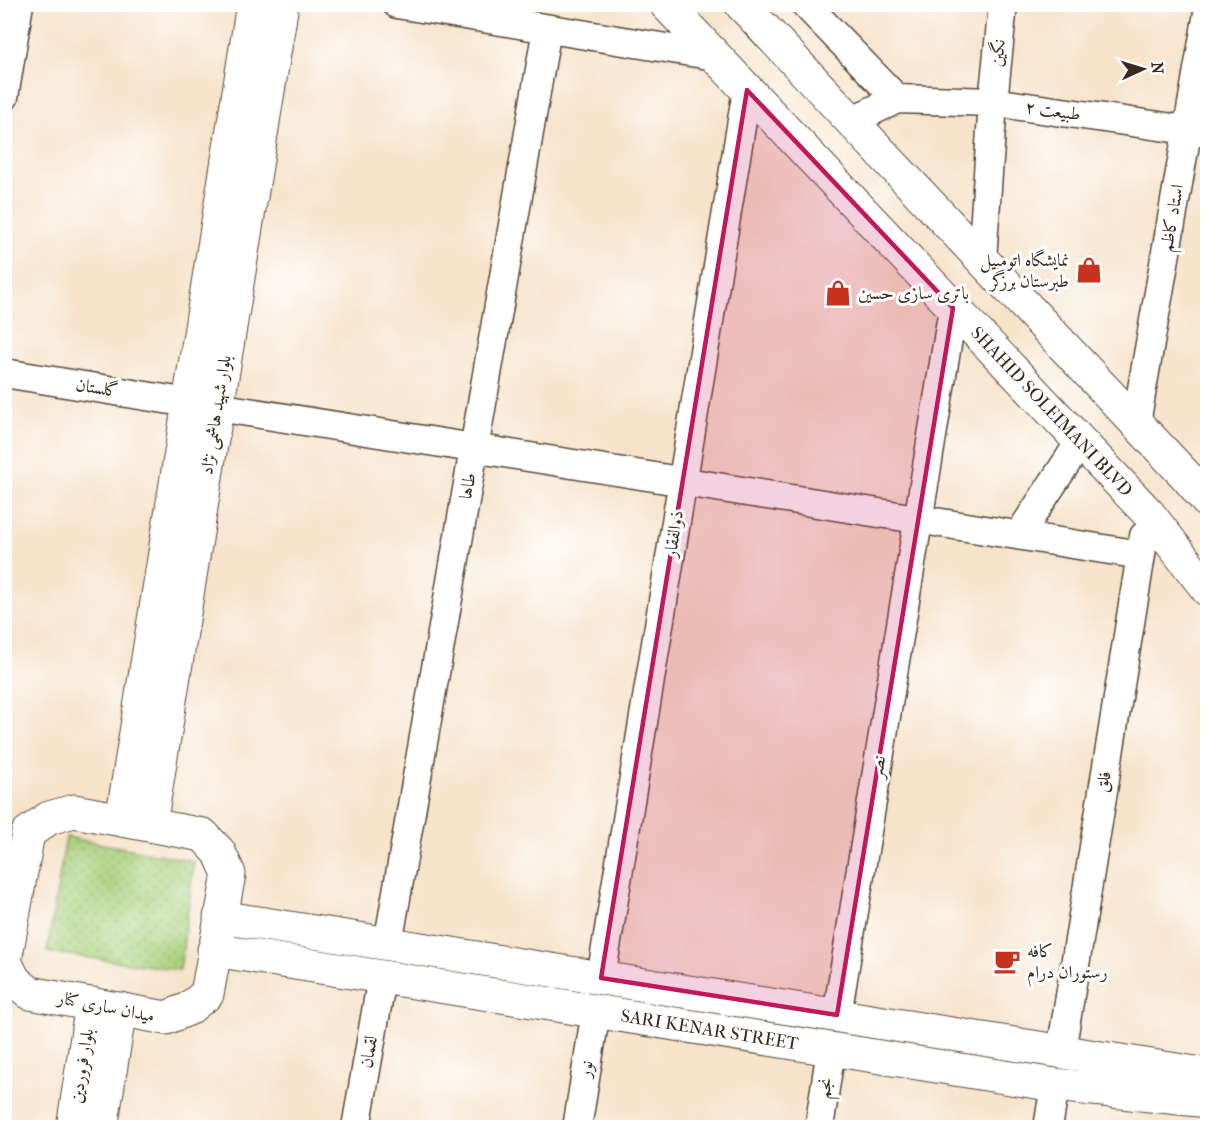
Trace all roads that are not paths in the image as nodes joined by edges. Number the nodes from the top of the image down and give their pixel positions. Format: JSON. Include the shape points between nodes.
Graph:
{"nodes":[{"id":1,"x":19,"y":4,"type":"edge"},
{"id":2,"x":253,"y":4,"type":"edge"},
{"id":3,"x":282,"y":4,"type":"edge"},
{"id":4,"x":398,"y":4,"type":"edge"},
{"id":5,"x":666,"y":4,"type":"edge"},
{"id":6,"x":741,"y":4,"type":"edge"},
{"id":7,"x":805,"y":4,"type":"edge"},
{"id":8,"x":1003,"y":4,"type":"edge"},
{"id":9,"x":1208,"y":13,"type":"edge"},
{"id":10,"x":547,"y":29,"type":"junction"},
{"id":11,"x":715,"y":56,"type":"junction"},
{"id":12,"x":747,"y":90,"type":"junction"},
{"id":13,"x":4,"y":97,"type":"edge"},
{"id":14,"x":897,"y":99,"type":"junction"},
{"id":15,"x":993,"y":102,"type":"junction"},
{"id":16,"x":851,"y":121,"type":"junction"},
{"id":17,"x":1198,"y":132,"type":"edge"},
{"id":18,"x":982,"y":260,"type":"junction"},
{"id":19,"x":953,"y":308,"type":"junction"},
{"id":20,"x":4,"y":374,"type":"edge"},
{"id":21,"x":203,"y":405,"type":"junction"},
{"id":22,"x":1137,"y":423,"type":"junction"},
{"id":23,"x":1080,"y":442,"type":"junction"},
{"id":24,"x":474,"y":448,"type":"junction"},
{"id":25,"x":683,"y":482,"type":"junction"},
{"id":26,"x":1208,"y":502,"type":"edge"},
{"id":27,"x":1148,"y":513,"type":"junction"},
{"id":28,"x":918,"y":519,"type":"junction"},
{"id":29,"x":1019,"y":535,"type":"junction"},
{"id":30,"x":1141,"y":555,"type":"junction"},
{"id":31,"x":1208,"y":590,"type":"edge"},
{"id":32,"x":136,"y":823,"type":"junction"},
{"id":33,"x":11,"y":893,"type":"edge"},
{"id":34,"x":220,"y":917,"type":"junction"},
{"id":35,"x":388,"y":944,"type":"junction"},
{"id":36,"x":214,"y":950,"type":"junction"},
{"id":37,"x":382,"y":977,"type":"junction"},
{"id":38,"x":601,"y":978,"type":"junction"},
{"id":39,"x":106,"y":1007,"type":"junction"},
{"id":40,"x":596,"y":1011,"type":"junction"},
{"id":41,"x":837,"y":1016,"type":"junction"},
{"id":42,"x":831,"y":1049,"type":"junction"},
{"id":43,"x":1061,"y":1052,"type":"junction"},
{"id":44,"x":1208,"y":1075,"type":"edge"},
{"id":45,"x":1055,"y":1085,"type":"junction"},
{"id":46,"x":1208,"y":1101,"type":"edge"},
{"id":47,"x":72,"y":1128,"type":"edge"},
{"id":48,"x":101,"y":1128,"type":"edge"},
{"id":49,"x":356,"y":1128,"type":"edge"},
{"id":50,"x":577,"y":1128,"type":"edge"},
{"id":51,"x":819,"y":1128,"type":"edge"},
{"id":52,"x":1048,"y":1128,"type":"edge"}],
"edges":[{"from":1,"to":13,"type":"street"},
{"from":2,"to":21,"type":"main road","name":"بلوار شهید هاشمی نژاد"},
{"from":3,"to":21,"type":"main road","name":"بلوار شهید هاشمی نژاد"},
{"from":4,"to":10,"type":"street"},
{"from":5,"to":11,"type":"main road","name":"SHAHID SOLEIMANI BLVD"},
{"from":6,"to":16,"type":"main road"},
{"from":7,"to":14,"type":"street"},
{"from":8,"to":15,"type":"street","name":"نگین"},
{"from":9,"to":17,"type":"street","name":"استاد کاظم"},
{"from":10,"to":11,"type":"street"},
{"from":10,"to":24,"type":"street","name":"طاها"},
{"from":11,"to":12,"type":"main road","name":"SHAHID SOLEIMANI BLVD"},
{"from":12,"to":19,"type":"main road","name":"SHAHID SOLEIMANI BLVD"},
{"from":12,"to":25,"type":"street","name":"ذوالفقار"},
{"from":14,"to":15,"type":"street","name":"طبیعت ۲"},
{"from":14,"to":16,"type":"street"},
{"from":15,"to":17,"type":"street","name":"طبیعت ۲"},
{"from":15,"to":18,"type":"street","name":"نگین"},
{"from":16,"to":18,"type":"main road"},
{"from":17,"to":22,"type":"street","name":"استاد کاظم"},
{"from":18,"to":22,"type":"main road"},
{"from":19,"to":23,"type":"main road","name":"SHAHID SOLEIMANI BLVD"},
{"from":19,"to":28,"type":"street","name":"نصر"},
{"from":20,"to":21,"type":"street","name":"گلستان"},
{"from":21,"to":24,"type":"street","name":"گلستان"},
{"from":21,"to":32,"type":"main road","name":"بلوار شهید هاشمی نژاد"},
{"from":22,"to":26,"type":"main road"},
{"from":23,"to":27,"type":"main road","name":"SHAHID SOLEIMANI BLVD"},
{"from":23,"to":29,"type":"street"},
{"from":24,"to":25,"type":"street","name":"گلستان"},
{"from":24,"to":35,"type":"street","name":"طاها"},
{"from":25,"to":28,"type":"street","name":"گلستان"},
{"from":25,"to":38,"type":"street","name":"ذوالفقار"},
{"from":27,"to":30,"type":"street","name":"فلق"},
{"from":27,"to":31,"type":"main road","name":"SHAHID SOLEIMANI BLVD"},
{"from":28,"to":29,"type":"street","name":"گلستان"},
{"from":28,"to":41,"type":"street","name":"نصر"},
{"from":29,"to":30,"type":"street","name":"گلستان"},
{"from":30,"to":43,"type":"street","name":"فلق"},
{"from":32,"to":33,"type":"main road","name":"میدان ساری کنار","via":[[74,812],[50,818],[28,833]]},
{"from":32,"to":34,"type":"main road","name":"میدان ساری کنار","via":[[203,835],[219,852],[229,874]]},
{"from":33,"to":39,"type":"main road","name":"میدان ساری کنار","via":[[5,962],[14,980],[30,993]]},
{"from":34,"to":35,"type":"main road","name":"SARI KENAR STREET"},
{"from":34,"to":36,"type":"main road","name":"میدان ساری کنار"},
{"from":35,"to":37,"type":"main road"},
{"from":35,"to":38,"type":"main road","name":"SARI KENAR STREET"},
{"from":36,"to":37,"type":"main road","name":"SARI KENAR STREET"},
{"from":36,"to":39,"type":"main road","name":"میدان ساری کنار","via":[[207,994],[188,1009],[166,1018]]},
{"from":37,"to":40,"type":"main road","name":"SARI KENAR STREET"},
{"from":37,"to":49,"type":"street","name":"لقمان"},
{"from":38,"to":40,"type":"main road"},
{"from":38,"to":41,"type":"main road","name":"SARI KENAR STREET"},
{"from":39,"to":47,"type":"main road","name":"بلوار فروردین"},
{"from":39,"to":48,"type":"main road","name":"بلوار فروردین"},
{"from":40,"to":42,"type":"main road","name":"SARI KENAR STREET"},
{"from":40,"to":50,"type":"street","name":"نور"},
{"from":41,"to":42,"type":"main road"},
{"from":41,"to":43,"type":"main road","name":"SARI KENAR STREET"},
{"from":42,"to":45,"type":"main road","name":"SARI KENAR STREET"},
{"from":42,"to":51,"type":"street","name":"نجم"},
{"from":43,"to":44,"type":"main road","name":"SARI KENAR STREET"},
{"from":43,"to":45,"type":"main road"},
{"from":45,"to":46,"type":"main road","name":"SARI KENAR STREET"},
{"from":45,"to":52,"type":"street"}]}
